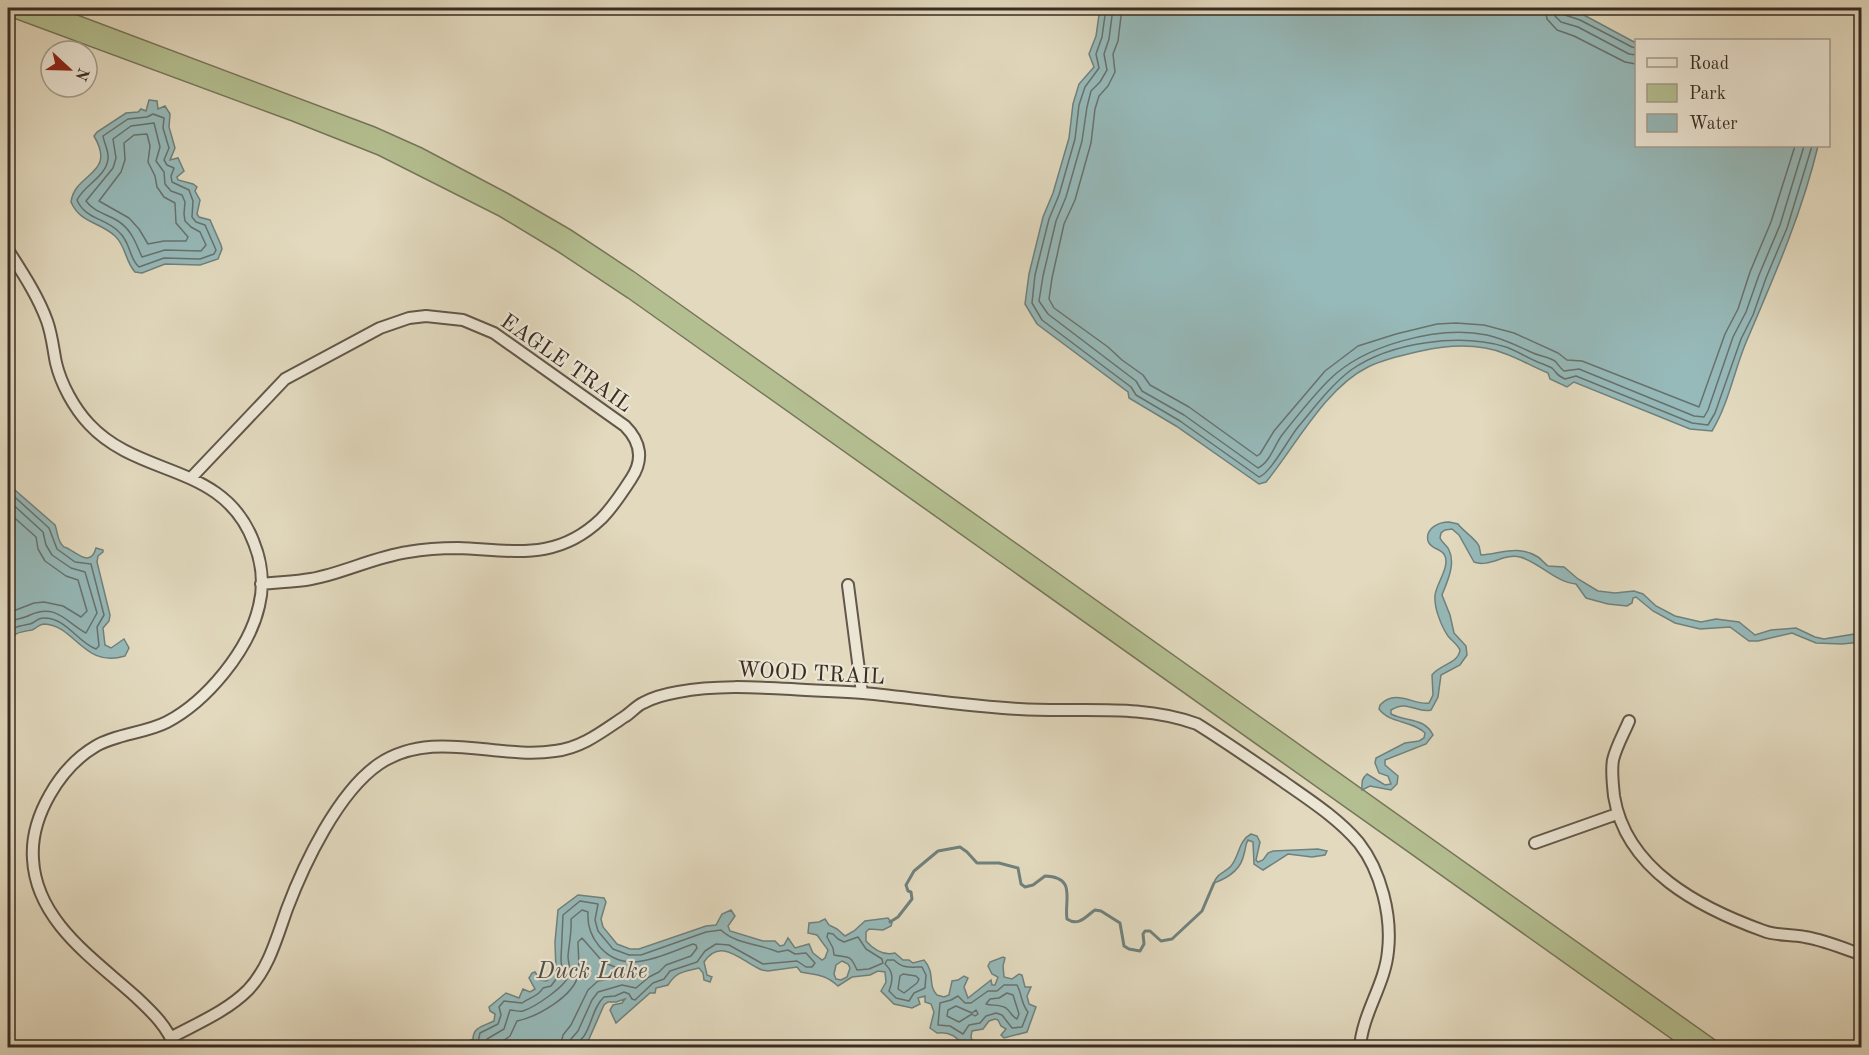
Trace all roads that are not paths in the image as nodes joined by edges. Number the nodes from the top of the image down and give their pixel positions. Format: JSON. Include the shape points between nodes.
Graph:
{"nodes":[{"id":1,"x":8,"y":250,"type":"edge"},
{"id":2,"x":191,"y":478,"type":"junction"},
{"id":3,"x":261,"y":584,"type":"junction"},
{"id":4,"x":848,"y":585,"type":"dead end"},
{"id":5,"x":862,"y":693,"type":"junction"},
{"id":6,"x":1629,"y":721,"type":"dead end"},
{"id":7,"x":1617,"y":814,"type":"junction"},
{"id":8,"x":1535,"y":843,"type":"dead end"},
{"id":9,"x":1862,"y":955,"type":"edge"},
{"id":10,"x":173,"y":1042,"type":"edge"},
{"id":11,"x":1360,"y":1047,"type":"edge"}],
"edges":[{"from":1,"to":2,"type":"street","via":[[38,299],[48,321],[65,388],[88,424],[132,455]]},
{"from":2,"to":3,"type":"street","via":[[223,496],[240,514],[258,552]]},
{"from":2,"to":3,"type":"street","name":"EAGLE TRAIL","via":[[285,379],[380,328],[426,316],[463,320],[494,333],[625,426],[638,442],[640,461],[636,472],[613,505],[588,530],[556,546],[518,552],[458,548],[407,552],[311,579]]},
{"from":3,"to":10,"type":"street","via":[[260,606],[245,643],[217,680],[189,709],[166,723],[97,745],[69,766],[50,794],[38,822],[32,857],[48,910],[68,936],[156,1017]]},
{"from":4,"to":5,"type":"street"},
{"from":5,"to":10,"type":"street","name":"WOOD TRAIL","via":[[742,687],[683,691],[641,704],[588,742],[559,751],[532,754],[428,746],[379,764],[356,785],[332,818],[299,879],[273,951],[259,975],[248,989]]},
{"from":5,"to":11,"type":"street","name":"WOOD TRAIL","via":[[1019,710],[1131,711],[1182,718],[1218,737],[1322,809],[1359,844],[1379,879],[1388,914],[1384,971],[1365,1021]]},
{"from":6,"to":7,"type":"street","via":[[1614,760]]},
{"from":7,"to":8,"type":"street"},
{"from":7,"to":9,"type":"street","via":[[1650,867],[1680,892],[1765,932],[1804,936]]}]}
